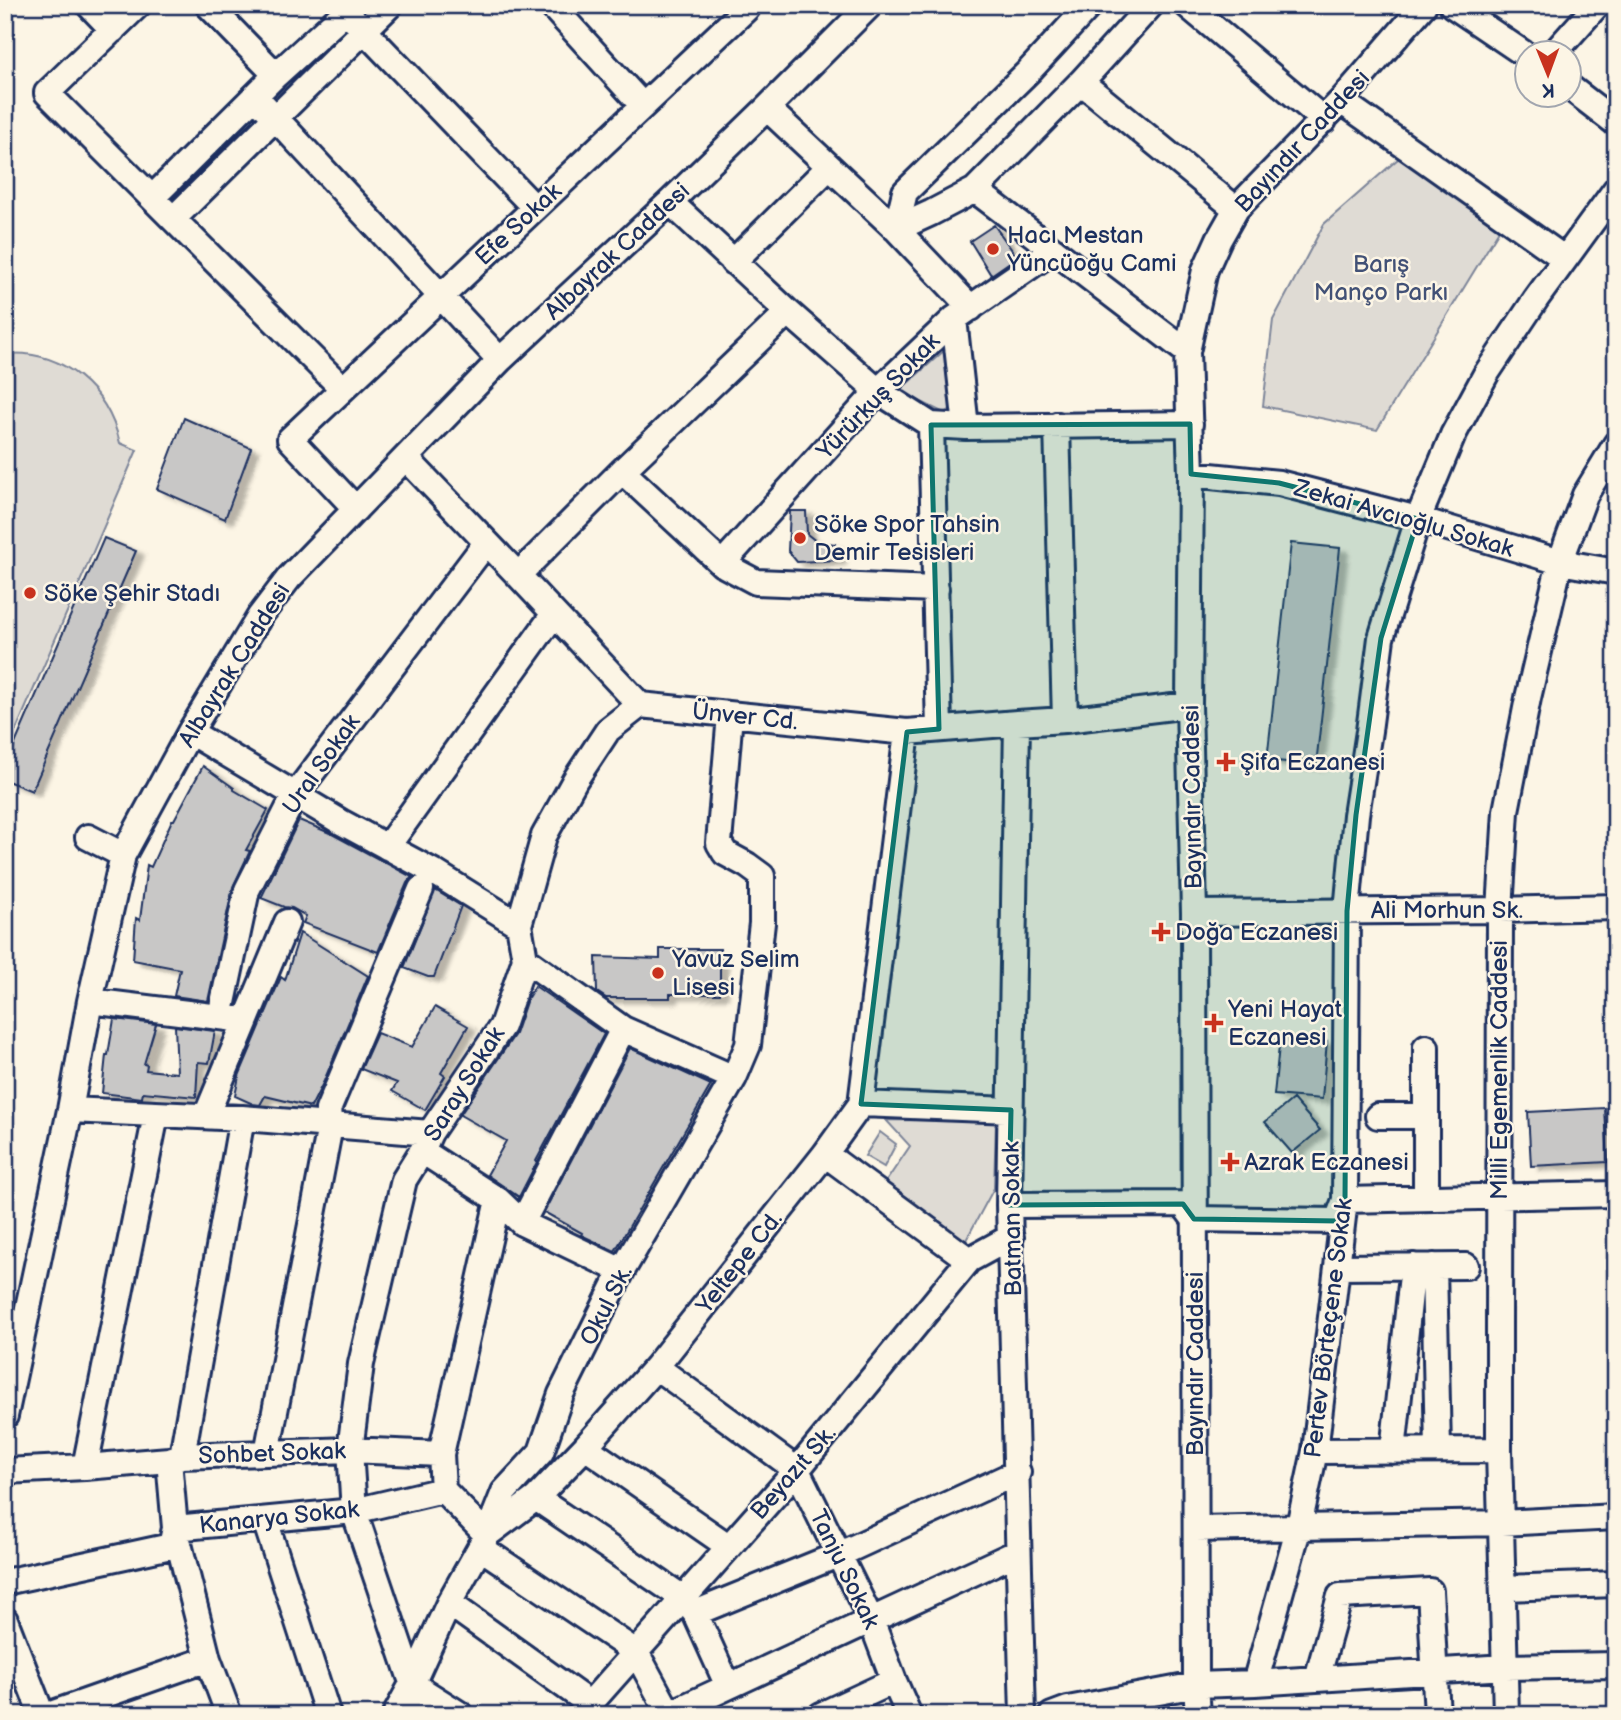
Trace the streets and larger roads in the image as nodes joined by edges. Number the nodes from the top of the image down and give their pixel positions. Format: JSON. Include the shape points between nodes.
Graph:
{"nodes":[{"id":1,"x":89,"y":5,"type":"edge"},
{"id":2,"x":138,"y":5,"type":"edge"},
{"id":3,"x":208,"y":5,"type":"edge"},
{"id":4,"x":390,"y":5,"type":"edge"},
{"id":5,"x":551,"y":5,"type":"edge"},
{"id":6,"x":870,"y":5,"type":"edge"},
{"id":7,"x":1090,"y":5,"type":"edge"},
{"id":8,"x":1151,"y":5,"type":"edge"},
{"id":9,"x":1187,"y":5,"type":"edge"},
{"id":10,"x":1424,"y":5,"type":"edge"},
{"id":11,"x":1452,"y":5,"type":"edge"},
{"id":12,"x":1597,"y":5,"type":"edge"},
{"id":13,"x":745,"y":7,"type":"edge"},
{"id":14,"x":350,"y":9,"type":"edge"},
{"id":15,"x":113,"y":30,"type":"junction"},
{"id":16,"x":364,"y":30,"type":"junction"},
{"id":17,"x":1568,"y":38,"type":"edge"},
{"id":18,"x":1512,"y":45,"type":"edge"},
{"id":19,"x":276,"y":75,"type":"junction"},
{"id":20,"x":1081,"y":82,"type":"junction"},
{"id":21,"x":255,"y":96,"type":"junction"},
{"id":22,"x":1582,"y":97,"type":"edge"},
{"id":23,"x":1341,"y":101,"type":"junction"},
{"id":24,"x":643,"y":106,"type":"junction"},
{"id":25,"x":767,"y":108,"type":"junction"},
{"id":26,"x":276,"y":118,"type":"junction"},
{"id":27,"x":1324,"y":120,"type":"junction"},
{"id":28,"x":1616,"y":124,"type":"edge"},
{"id":29,"x":829,"y":167,"type":"junction"},
{"id":30,"x":1616,"y":189,"type":"edge"},
{"id":31,"x":975,"y":190,"type":"junction"},
{"id":32,"x":153,"y":197,"type":"junction"},
{"id":33,"x":670,"y":202,"type":"junction"},
{"id":34,"x":535,"y":208,"type":"junction"},
{"id":35,"x":1236,"y":209,"type":"junction"},
{"id":36,"x":174,"y":218,"type":"junction"},
{"id":37,"x":896,"y":229,"type":"junction"},
{"id":38,"x":1054,"y":250,"type":"junction"},
{"id":39,"x":1565,"y":259,"type":"junction"},
{"id":40,"x":733,"y":262,"type":"junction"},
{"id":41,"x":441,"y":297,"type":"junction"},
{"id":42,"x":788,"y":313,"type":"junction"},
{"id":43,"x":962,"y":313,"type":"junction"},
{"id":44,"x":1187,"y":352,"type":"junction"},
{"id":45,"x":500,"y":360,"type":"junction"},
{"id":46,"x":343,"y":388,"type":"junction"},
{"id":47,"x":878,"y":391,"type":"junction"},
{"id":48,"x":1190,"y":424,"type":"junction"},
{"id":49,"x":931,"y":425,"type":"junction"},
{"id":50,"x":1058,"y":425,"type":"junction"},
{"id":51,"x":966,"y":426,"type":"junction"},
{"id":52,"x":1616,"y":444,"type":"edge"},
{"id":53,"x":406,"y":458,"type":"junction"},
{"id":54,"x":622,"y":471,"type":"junction"},
{"id":55,"x":1191,"y":474,"type":"junction"},
{"id":56,"x":1604,"y":485,"type":"edge"},
{"id":57,"x":356,"y":509,"type":"junction"},
{"id":58,"x":1418,"y":519,"type":"junction"},
{"id":59,"x":486,"y":542,"type":"junction"},
{"id":60,"x":1560,"y":562,"type":"junction"},
{"id":61,"x":722,"y":564,"type":"junction"},
{"id":62,"x":1616,"y":572,"type":"edge"},
{"id":63,"x":518,"y":575,"type":"junction"},
{"id":64,"x":936,"y":589,"type":"junction"},
{"id":65,"x":554,"y":614,"type":"junction"},
{"id":66,"x":640,"y":705,"type":"junction"},
{"id":67,"x":1189,"y":705,"type":"junction"},
{"id":68,"x":730,"y":715,"type":"junction"},
{"id":69,"x":1065,"y":720,"type":"junction"},
{"id":70,"x":1017,"y":723,"type":"junction"},
{"id":71,"x":939,"y":729,"type":"junction"},
{"id":72,"x":190,"y":732,"type":"junction"},
{"id":73,"x":907,"y":732,"type":"junction"},
{"id":74,"x":295,"y":795,"type":"junction"},
{"id":75,"x":88,"y":837,"type":"dead end"},
{"id":76,"x":387,"y":847,"type":"junction"},
{"id":77,"x":122,"y":855,"type":"junction"},
{"id":78,"x":421,"y":889,"type":"dead end"},
{"id":79,"x":1616,"y":907,"type":"edge"},
{"id":80,"x":1500,"y":910,"type":"junction"},
{"id":81,"x":1347,"y":911,"type":"junction"},
{"id":82,"x":1194,"y":913,"type":"junction"},
{"id":83,"x":287,"y":922,"type":"dead end"},
{"id":84,"x":519,"y":925,"type":"junction"},
{"id":85,"x":525,"y":959,"type":"junction"},
{"id":86,"x":90,"y":1001,"type":"junction"},
{"id":87,"x":220,"y":1017,"type":"junction"},
{"id":88,"x":247,"y":1020,"type":"junction"},
{"id":89,"x":623,"y":1029,"type":"junction"},
{"id":90,"x":1426,"y":1047,"type":"dead end"},
{"id":91,"x":734,"y":1077,"type":"junction"},
{"id":92,"x":862,"y":1104,"type":"junction"},
{"id":93,"x":70,"y":1110,"type":"junction"},
{"id":94,"x":1011,"y":1110,"type":"junction"},
{"id":95,"x":156,"y":1115,"type":"junction"},
{"id":96,"x":206,"y":1116,"type":"junction"},
{"id":97,"x":1378,"y":1116,"type":"dead end"},
{"id":98,"x":1426,"y":1116,"type":"junction"},
{"id":99,"x":242,"y":1118,"type":"junction"},
{"id":100,"x":330,"y":1126,"type":"junction"},
{"id":101,"x":426,"y":1142,"type":"junction"},
{"id":102,"x":825,"y":1154,"type":"junction"},
{"id":103,"x":1616,"y":1194,"type":"edge"},
{"id":104,"x":1499,"y":1197,"type":"junction"},
{"id":105,"x":1426,"y":1198,"type":"junction"},
{"id":106,"x":498,"y":1200,"type":"junction"},
{"id":107,"x":1345,"y":1200,"type":"junction"},
{"id":108,"x":1009,"y":1205,"type":"junction"},
{"id":109,"x":1194,"y":1219,"type":"junction"},
{"id":110,"x":522,"y":1223,"type":"junction"},
{"id":111,"x":1011,"y":1237,"type":"junction"},
{"id":112,"x":969,"y":1260,"type":"junction"},
{"id":113,"x":1337,"y":1266,"type":"junction"},
{"id":114,"x":1423,"y":1266,"type":"junction"},
{"id":115,"x":1466,"y":1266,"type":"dead end"},
{"id":116,"x":622,"y":1271,"type":"junction"},
{"id":117,"x":656,"y":1367,"type":"junction"},
{"id":118,"x":5,"y":1416,"type":"edge"},
{"id":119,"x":585,"y":1447,"type":"junction"},
{"id":120,"x":350,"y":1450,"type":"junction"},
{"id":121,"x":1438,"y":1450,"type":"junction"},
{"id":122,"x":1499,"y":1450,"type":"junction"},
{"id":123,"x":1315,"y":1451,"type":"junction"},
{"id":124,"x":1393,"y":1451,"type":"junction"},
{"id":125,"x":267,"y":1453,"type":"junction"},
{"id":126,"x":441,"y":1454,"type":"junction"},
{"id":127,"x":176,"y":1458,"type":"junction"},
{"id":128,"x":85,"y":1467,"type":"junction"},
{"id":129,"x":797,"y":1470,"type":"junction"},
{"id":130,"x":5,"y":1471,"type":"edge"},
{"id":131,"x":1018,"y":1472,"type":"junction"},
{"id":132,"x":443,"y":1490,"type":"junction"},
{"id":133,"x":536,"y":1498,"type":"junction"},
{"id":134,"x":354,"y":1511,"type":"junction"},
{"id":135,"x":1616,"y":1517,"type":"edge"},
{"id":136,"x":265,"y":1520,"type":"junction"},
{"id":137,"x":1502,"y":1523,"type":"junction"},
{"id":138,"x":1299,"y":1527,"type":"junction"},
{"id":139,"x":175,"y":1528,"type":"junction"},
{"id":140,"x":1196,"y":1529,"type":"junction"},
{"id":141,"x":484,"y":1541,"type":"junction"},
{"id":142,"x":728,"y":1546,"type":"junction"},
{"id":143,"x":1018,"y":1552,"type":"junction"},
{"id":144,"x":840,"y":1554,"type":"junction"},
{"id":145,"x":5,"y":1582,"type":"edge"},
{"id":146,"x":1616,"y":1584,"type":"edge"},
{"id":147,"x":1504,"y":1588,"type":"junction"},
{"id":148,"x":449,"y":1604,"type":"junction"},
{"id":149,"x":689,"y":1606,"type":"junction"},
{"id":150,"x":5,"y":1620,"type":"edge"},
{"id":151,"x":871,"y":1620,"type":"junction"},
{"id":152,"x":636,"y":1651,"type":"junction"},
{"id":153,"x":208,"y":1659,"type":"junction"},
{"id":154,"x":1616,"y":1665,"type":"edge"},
{"id":155,"x":1505,"y":1667,"type":"junction"},
{"id":156,"x":1435,"y":1672,"type":"junction"},
{"id":157,"x":1317,"y":1679,"type":"junction"},
{"id":158,"x":894,"y":1681,"type":"junction"},
{"id":159,"x":1255,"y":1683,"type":"junction"},
{"id":160,"x":412,"y":1684,"type":"junction"},
{"id":161,"x":1196,"y":1685,"type":"junction"},
{"id":162,"x":727,"y":1686,"type":"junction"},
{"id":163,"x":585,"y":1709,"type":"edge"},
{"id":164,"x":1064,"y":1713,"type":"edge"},
{"id":165,"x":668,"y":1714,"type":"edge"},
{"id":166,"x":42,"y":1715,"type":"edge"},
{"id":167,"x":48,"y":1715,"type":"edge"},
{"id":168,"x":229,"y":1715,"type":"edge"},
{"id":169,"x":328,"y":1715,"type":"edge"},
{"id":170,"x":396,"y":1715,"type":"edge"},
{"id":171,"x":423,"y":1715,"type":"edge"},
{"id":172,"x":461,"y":1715,"type":"edge"},
{"id":173,"x":821,"y":1715,"type":"edge"},
{"id":174,"x":909,"y":1715,"type":"edge"},
{"id":175,"x":1023,"y":1715,"type":"edge"},
{"id":176,"x":1198,"y":1715,"type":"edge"},
{"id":177,"x":1437,"y":1715,"type":"edge"},
{"id":178,"x":1506,"y":1715,"type":"edge"}],
"edges":[{"from":1,"to":15,"type":"street"},
{"from":2,"to":15,"type":"street"},
{"from":3,"to":19,"type":"street"},
{"from":4,"to":16,"type":"street"},
{"from":5,"to":24,"type":"street"},
{"from":6,"to":25,"type":"street","name":"Albayrak Caddesi"},
{"from":7,"to":37,"type":"street","via":[[905,192]]},
{"from":8,"to":20,"type":"street"},
{"from":9,"to":27,"type":"street"},
{"from":10,"to":23,"type":"street","name":"Bayındır Caddesi"},
{"from":11,"to":18,"type":"street"},
{"from":12,"to":17,"type":"street"},
{"from":13,"to":24,"type":"street","name":"Efe Sokak"},
{"from":14,"to":16,"type":"street"},
{"from":14,"to":19,"type":"street"},
{"from":15,"to":32,"type":"street","via":[[47,93]]},
{"from":16,"to":26,"type":"street"},
{"from":16,"to":34,"type":"street"},
{"from":19,"to":21,"type":"street"},
{"from":20,"to":31,"type":"street"},
{"from":20,"to":35,"type":"street"},
{"from":21,"to":26,"type":"street"},
{"from":21,"to":32,"type":"street"},
{"from":22,"to":28,"type":"street"},
{"from":23,"to":27,"type":"street","name":"Bayındır Caddesi"},
{"from":23,"to":39,"type":"street"},
{"from":24,"to":34,"type":"street","name":"Efe Sokak"},
{"from":25,"to":29,"type":"street"},
{"from":25,"to":33,"type":"street","name":"Albayrak Caddesi"},
{"from":26,"to":36,"type":"street"},
{"from":26,"to":41,"type":"street"},
{"from":27,"to":35,"type":"street","name":"Bayındır Caddesi"},
{"from":29,"to":37,"type":"street"},
{"from":29,"to":40,"type":"street"},
{"from":30,"to":39,"type":"street","name":"Pertev Börteçene Sokak"},
{"from":31,"to":37,"type":"street"},
{"from":31,"to":38,"type":"street"},
{"from":32,"to":36,"type":"street"},
{"from":33,"to":40,"type":"street"},
{"from":33,"to":45,"type":"street","name":"Albayrak Caddesi"},
{"from":34,"to":41,"type":"street","name":"Efe Sokak"},
{"from":35,"to":44,"type":"street","name":"Bayındır Caddesi","via":[[1205,270]]},
{"from":36,"to":46,"type":"street"},
{"from":37,"to":43,"type":"street"},
{"from":38,"to":43,"type":"street","name":"Yürürkuş Sokak"},
{"from":38,"to":44,"type":"street"},
{"from":39,"to":58,"type":"street","name":"Pertev Börteçene Sokak","via":[[1486,374],[1453,436]]},
{"from":40,"to":42,"type":"street"},
{"from":41,"to":45,"type":"street"},
{"from":41,"to":46,"type":"street","name":"Efe Sokak"},
{"from":42,"to":47,"type":"street"},
{"from":42,"to":54,"type":"street"},
{"from":43,"to":47,"type":"street","name":"Yürürkuş Sokak"},
{"from":43,"to":51,"type":"street"},
{"from":44,"to":48,"type":"street","name":"Bayındır Caddesi"},
{"from":45,"to":53,"type":"street","name":"Albayrak Caddesi"},
{"from":46,"to":57,"type":"street","name":"Efe Sokak","via":[[290,439]]},
{"from":47,"to":49,"type":"street"},
{"from":47,"to":61,"type":"street","name":"Yürürkuş Sokak"},
{"from":48,"to":50,"type":"street"},
{"from":48,"to":55,"type":"street","name":"Bayındır Caddesi"},
{"from":49,"to":51,"type":"street"},
{"from":49,"to":64,"type":"street"},
{"from":50,"to":51,"type":"street"},
{"from":50,"to":69,"type":"street"},
{"from":52,"to":56,"type":"street","name":"Milli Egemenlik Caddesi"},
{"from":53,"to":57,"type":"street","name":"Albayrak Caddesi"},
{"from":53,"to":59,"type":"street"},
{"from":54,"to":61,"type":"street"},
{"from":54,"to":63,"type":"street"},
{"from":55,"to":58,"type":"street","name":"Zekai Avcıoğlu Sokak","via":[[1279,483]]},
{"from":55,"to":67,"type":"street","name":"Bayındır Caddesi"},
{"from":56,"to":60,"type":"street","name":"Milli Egemenlik Caddesi","via":[[1585,495]]},
{"from":57,"to":72,"type":"street","name":"Albayrak Caddesi","via":[[289,578],[260,616]]},
{"from":58,"to":60,"type":"street","name":"Zekai Avcıoğlu Sokak"},
{"from":58,"to":81,"type":"street","name":"Pertev Börteçene Sokak","via":[[1381,638]]},
{"from":59,"to":63,"type":"street"},
{"from":59,"to":74,"type":"street","name":"Ural Sokak"},
{"from":60,"to":62,"type":"street","name":"Zekai Avcıoğlu Sokak"},
{"from":60,"to":80,"type":"street","name":"Milli Egemenlik Caddesi","via":[[1506,811]]},
{"from":61,"to":64,"type":"street","via":[[756,582]]},
{"from":63,"to":65,"type":"street"},
{"from":64,"to":71,"type":"street"},
{"from":65,"to":66,"type":"street"},
{"from":65,"to":76,"type":"street"},
{"from":66,"to":68,"type":"street","name":"Ünver Cd."},
{"from":66,"to":84,"type":"street","name":"Saray Sokak","via":[[608,730],[544,835]]},
{"from":67,"to":69,"type":"street","name":"Ünver Cd."},
{"from":67,"to":82,"type":"street","name":"Bayındır Caddesi"},
{"from":68,"to":73,"type":"street","name":"Ünver Cd."},
{"from":68,"to":91,"type":"street","name":"Okul Sk.","via":[[719,843],[725,853],[762,876],[762,923],[748,1045]]},
{"from":69,"to":70,"type":"street","name":"Ünver Cd."},
{"from":70,"to":71,"type":"street","name":"Ünver Cd."},
{"from":70,"to":94,"type":"street","name":"Batman Sokak"},
{"from":71,"to":73,"type":"street","name":"Ünver Cd."},
{"from":72,"to":74,"type":"street"},
{"from":72,"to":77,"type":"street","name":"Albayrak Caddesi"},
{"from":73,"to":92,"type":"street","name":"Yeltepe Cd."},
{"from":74,"to":76,"type":"street"},
{"from":74,"to":87,"type":"street","name":"Ural Sokak","via":[[247,890]]},
{"from":75,"to":77,"type":"street"},
{"from":76,"to":84,"type":"street"},
{"from":77,"to":86,"type":"street","name":"Albayrak Caddesi"},
{"from":78,"to":100,"type":"street","via":[[328,1110]]},
{"from":79,"to":80,"type":"street","name":"Ali Morhun Sk."},
{"from":80,"to":81,"type":"street","name":"Ali Morhun Sk."},
{"from":80,"to":104,"type":"street","name":"Milli Egemenlik Caddesi"},
{"from":81,"to":82,"type":"street","name":"Ali Morhun Sk."},
{"from":81,"to":107,"type":"street","name":"Pertev Börteçene Sokak"},
{"from":82,"to":109,"type":"street","name":"Bayındır Caddesi"},
{"from":83,"to":88,"type":"street"},
{"from":84,"to":85,"type":"street","name":"Saray Sokak"},
{"from":85,"to":89,"type":"street"},
{"from":85,"to":101,"type":"street","name":"Saray Sokak","via":[[502,1026]]},
{"from":86,"to":87,"type":"street"},
{"from":86,"to":93,"type":"street","name":"Albayrak Caddesi"},
{"from":87,"to":88,"type":"street"},
{"from":88,"to":96,"type":"street"},
{"from":89,"to":91,"type":"street"},
{"from":89,"to":110,"type":"street"},
{"from":90,"to":98,"type":"street"},
{"from":91,"to":116,"type":"street","name":"Okul Sk."},
{"from":92,"to":94,"type":"street"},
{"from":92,"to":102,"type":"street","name":"Yeltepe Cd."},
{"from":93,"to":95,"type":"street"},
{"from":93,"to":118,"type":"street","name":"Albayrak Caddesi"},
{"from":94,"to":108,"type":"street","name":"Batman Sokak"},
{"from":95,"to":96,"type":"street"},
{"from":95,"to":128,"type":"street"},
{"from":96,"to":99,"type":"street"},
{"from":97,"to":98,"type":"street"},
{"from":98,"to":105,"type":"street"},
{"from":99,"to":100,"type":"street"},
{"from":99,"to":127,"type":"street"},
{"from":100,"to":101,"type":"street"},
{"from":100,"to":125,"type":"street"},
{"from":101,"to":106,"type":"street"},
{"from":101,"to":120,"type":"street","name":"Saray Sokak","via":[[404,1180],[361,1364]]},
{"from":102,"to":112,"type":"street"},
{"from":102,"to":117,"type":"street","name":"Yeltepe Cd."},
{"from":103,"to":104,"type":"street"},
{"from":104,"to":105,"type":"street"},
{"from":104,"to":122,"type":"street","name":"Milli Egemenlik Caddesi"},
{"from":105,"to":107,"type":"street"},
{"from":106,"to":110,"type":"street"},
{"from":106,"to":126,"type":"street"},
{"from":107,"to":109,"type":"street","via":[[1337,1221]]},
{"from":107,"to":113,"type":"street","name":"Pertev Börteçene Sokak"},
{"from":108,"to":109,"type":"street","via":[[1184,1204]]},
{"from":108,"to":111,"type":"street","name":"Batman Sokak"},
{"from":109,"to":140,"type":"street","name":"Bayındır Caddesi"},
{"from":110,"to":116,"type":"street"},
{"from":111,"to":112,"type":"street","name":"Beyazıt Sk."},
{"from":111,"to":131,"type":"street","name":"Batman Sokak"},
{"from":112,"to":129,"type":"street","name":"Beyazıt Sk."},
{"from":113,"to":114,"type":"street"},
{"from":113,"to":123,"type":"street","name":"Pertev Börteçene Sokak"},
{"from":114,"to":115,"type":"street"},
{"from":114,"to":121,"type":"street"},
{"from":114,"to":124,"type":"street"},
{"from":116,"to":141,"type":"street","name":"Okul Sk.","via":[[561,1394],[541,1452],[504,1492]]},
{"from":117,"to":119,"type":"street","name":"Yeltepe Cd."},
{"from":117,"to":129,"type":"street","name":"Tanju Sokak"},
{"from":119,"to":133,"type":"street","name":"Yeltepe Cd."},
{"from":119,"to":142,"type":"street"},
{"from":120,"to":125,"type":"street","name":"Sohbet Sokak"},
{"from":120,"to":126,"type":"street","name":"Sohbet Sokak"},
{"from":120,"to":134,"type":"street","name":"Saray Sokak"},
{"from":121,"to":122,"type":"street"},
{"from":121,"to":124,"type":"street"},
{"from":122,"to":137,"type":"street","name":"Milli Egemenlik Caddesi"},
{"from":123,"to":124,"type":"street"},
{"from":123,"to":138,"type":"street","name":"Pertev Börteçene Sokak"},
{"from":125,"to":127,"type":"street","name":"Sohbet Sokak"},
{"from":126,"to":132,"type":"street"},
{"from":127,"to":128,"type":"street","name":"Sohbet Sokak"},
{"from":127,"to":139,"type":"street"},
{"from":128,"to":130,"type":"street","name":"Sohbet Sokak"},
{"from":129,"to":142,"type":"street","name":"Beyazıt Sk."},
{"from":129,"to":144,"type":"street","name":"Tanju Sokak"},
{"from":131,"to":143,"type":"street","name":"Batman Sokak"},
{"from":131,"to":144,"type":"street"},
{"from":132,"to":134,"type":"street","name":"Kanarya Sokak"},
{"from":132,"to":141,"type":"street"},
{"from":133,"to":141,"type":"street","name":"Yeltepe Cd."},
{"from":133,"to":149,"type":"street"},
{"from":134,"to":136,"type":"street","name":"Kanarya Sokak"},
{"from":134,"to":160,"type":"street","name":"Saray Sokak"},
{"from":135,"to":137,"type":"street"},
{"from":136,"to":139,"type":"street","name":"Kanarya Sokak"},
{"from":136,"to":169,"type":"street"},
{"from":137,"to":138,"type":"street"},
{"from":137,"to":147,"type":"street","name":"Milli Egemenlik Caddesi"},
{"from":138,"to":140,"type":"street"},
{"from":138,"to":159,"type":"street","name":"Pertev Börteçene Sokak"},
{"from":139,"to":145,"type":"street","name":"Kanarya Sokak","via":[[172,1546]]},
{"from":139,"to":153,"type":"street"},
{"from":140,"to":161,"type":"street","name":"Bayındır Caddesi"},
{"from":141,"to":148,"type":"street","name":"Yeltepe Cd."},
{"from":141,"to":152,"type":"street"},
{"from":142,"to":149,"type":"street","name":"Beyazıt Sk."},
{"from":143,"to":151,"type":"street"},
{"from":143,"to":175,"type":"street","name":"Batman Sokak"},
{"from":144,"to":149,"type":"street"},
{"from":144,"to":151,"type":"street","name":"Tanju Sokak"},
{"from":146,"to":147,"type":"street"},
{"from":147,"to":155,"type":"street","name":"Milli Egemenlik Caddesi"},
{"from":148,"to":160,"type":"street","name":"Yeltepe Cd."},
{"from":148,"to":163,"type":"street"},
{"from":149,"to":152,"type":"street","name":"Beyazıt Sk."},
{"from":149,"to":162,"type":"street"},
{"from":150,"to":166,"type":"street"},
{"from":151,"to":158,"type":"street","name":"Tanju Sokak"},
{"from":151,"to":162,"type":"street"},
{"from":152,"to":163,"type":"street","name":"Beyazıt Sk."},
{"from":152,"to":165,"type":"street"},
{"from":153,"to":167,"type":"street"},
{"from":153,"to":168,"type":"street"},
{"from":154,"to":155,"type":"street"},
{"from":155,"to":156,"type":"street"},
{"from":155,"to":178,"type":"street","name":"Milli Egemenlik Caddesi"},
{"from":156,"to":157,"type":"street"},
{"from":156,"to":157,"type":"street","via":[[1430,1591],[1340,1596]]},
{"from":156,"to":177,"type":"street"},
{"from":157,"to":159,"type":"street"},
{"from":158,"to":173,"type":"street"},
{"from":158,"to":174,"type":"street","name":"Tanju Sokak"},
{"from":159,"to":161,"type":"street"},
{"from":160,"to":170,"type":"street","name":"Yeltepe Cd."},
{"from":160,"to":171,"type":"street","name":"Saray Sokak"},
{"from":160,"to":172,"type":"street"},
{"from":161,"to":164,"type":"street"},
{"from":161,"to":176,"type":"street","name":"Bayındır Caddesi"},
{"from":162,"to":165,"type":"street"}]}
